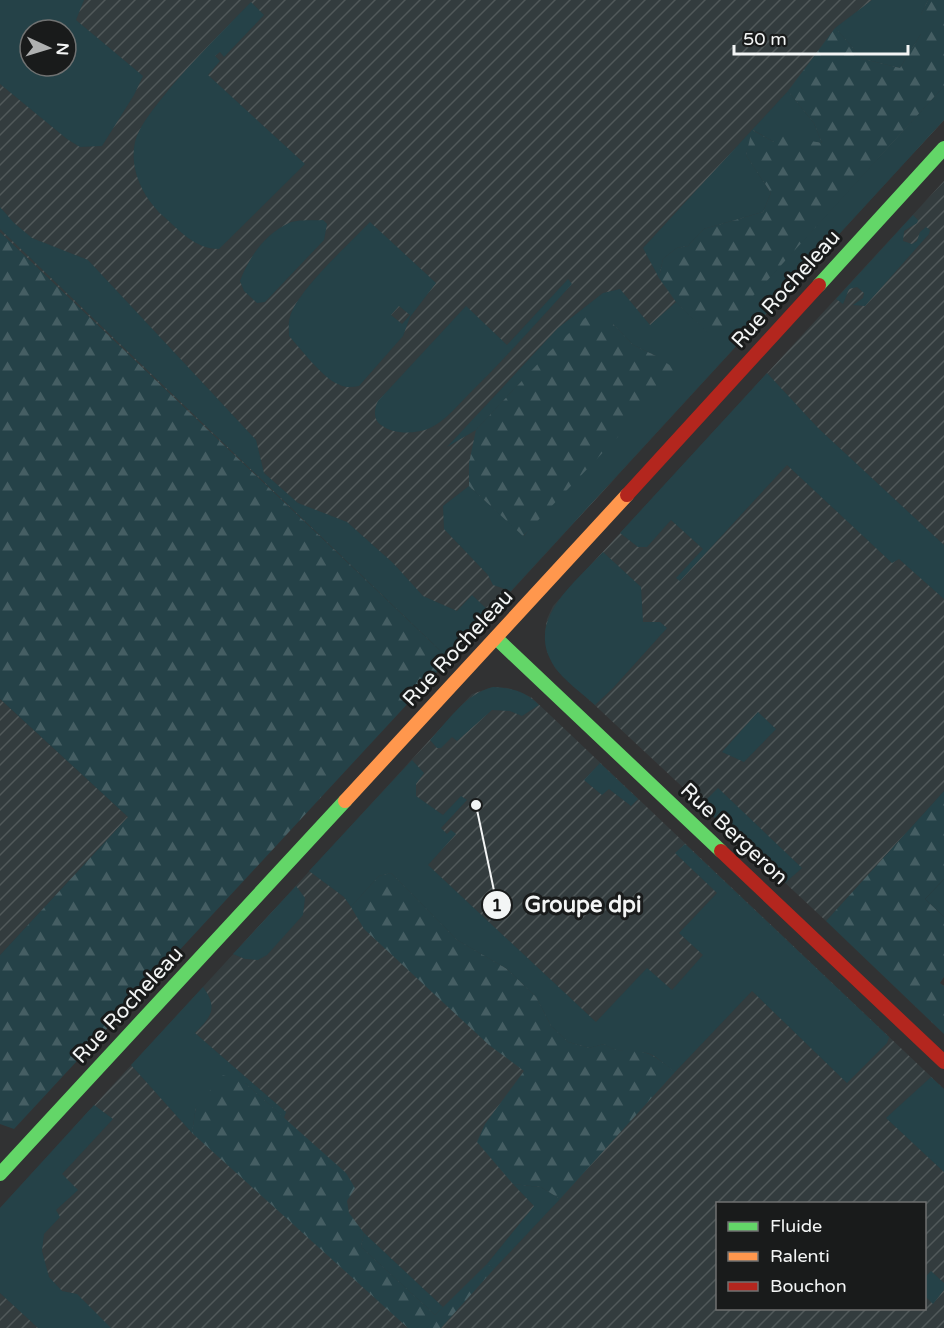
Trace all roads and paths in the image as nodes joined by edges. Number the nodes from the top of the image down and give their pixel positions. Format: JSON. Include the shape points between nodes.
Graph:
{"nodes":[{"id":1,"x":944,"y":148,"type":"edge"},
{"id":2,"x":496,"y":638,"type":"junction"},
{"id":3,"x":944,"y":1062,"type":"edge"},
{"id":4,"x":0,"y":1174,"type":"edge"}],
"edges":[{"from":1,"to":2,"type":"street","name":"Rue Rocheleau"},
{"from":2,"to":3,"type":"street","name":"Rue Bergeron"},
{"from":2,"to":4,"type":"street","name":"Rue Rocheleau"}]}
